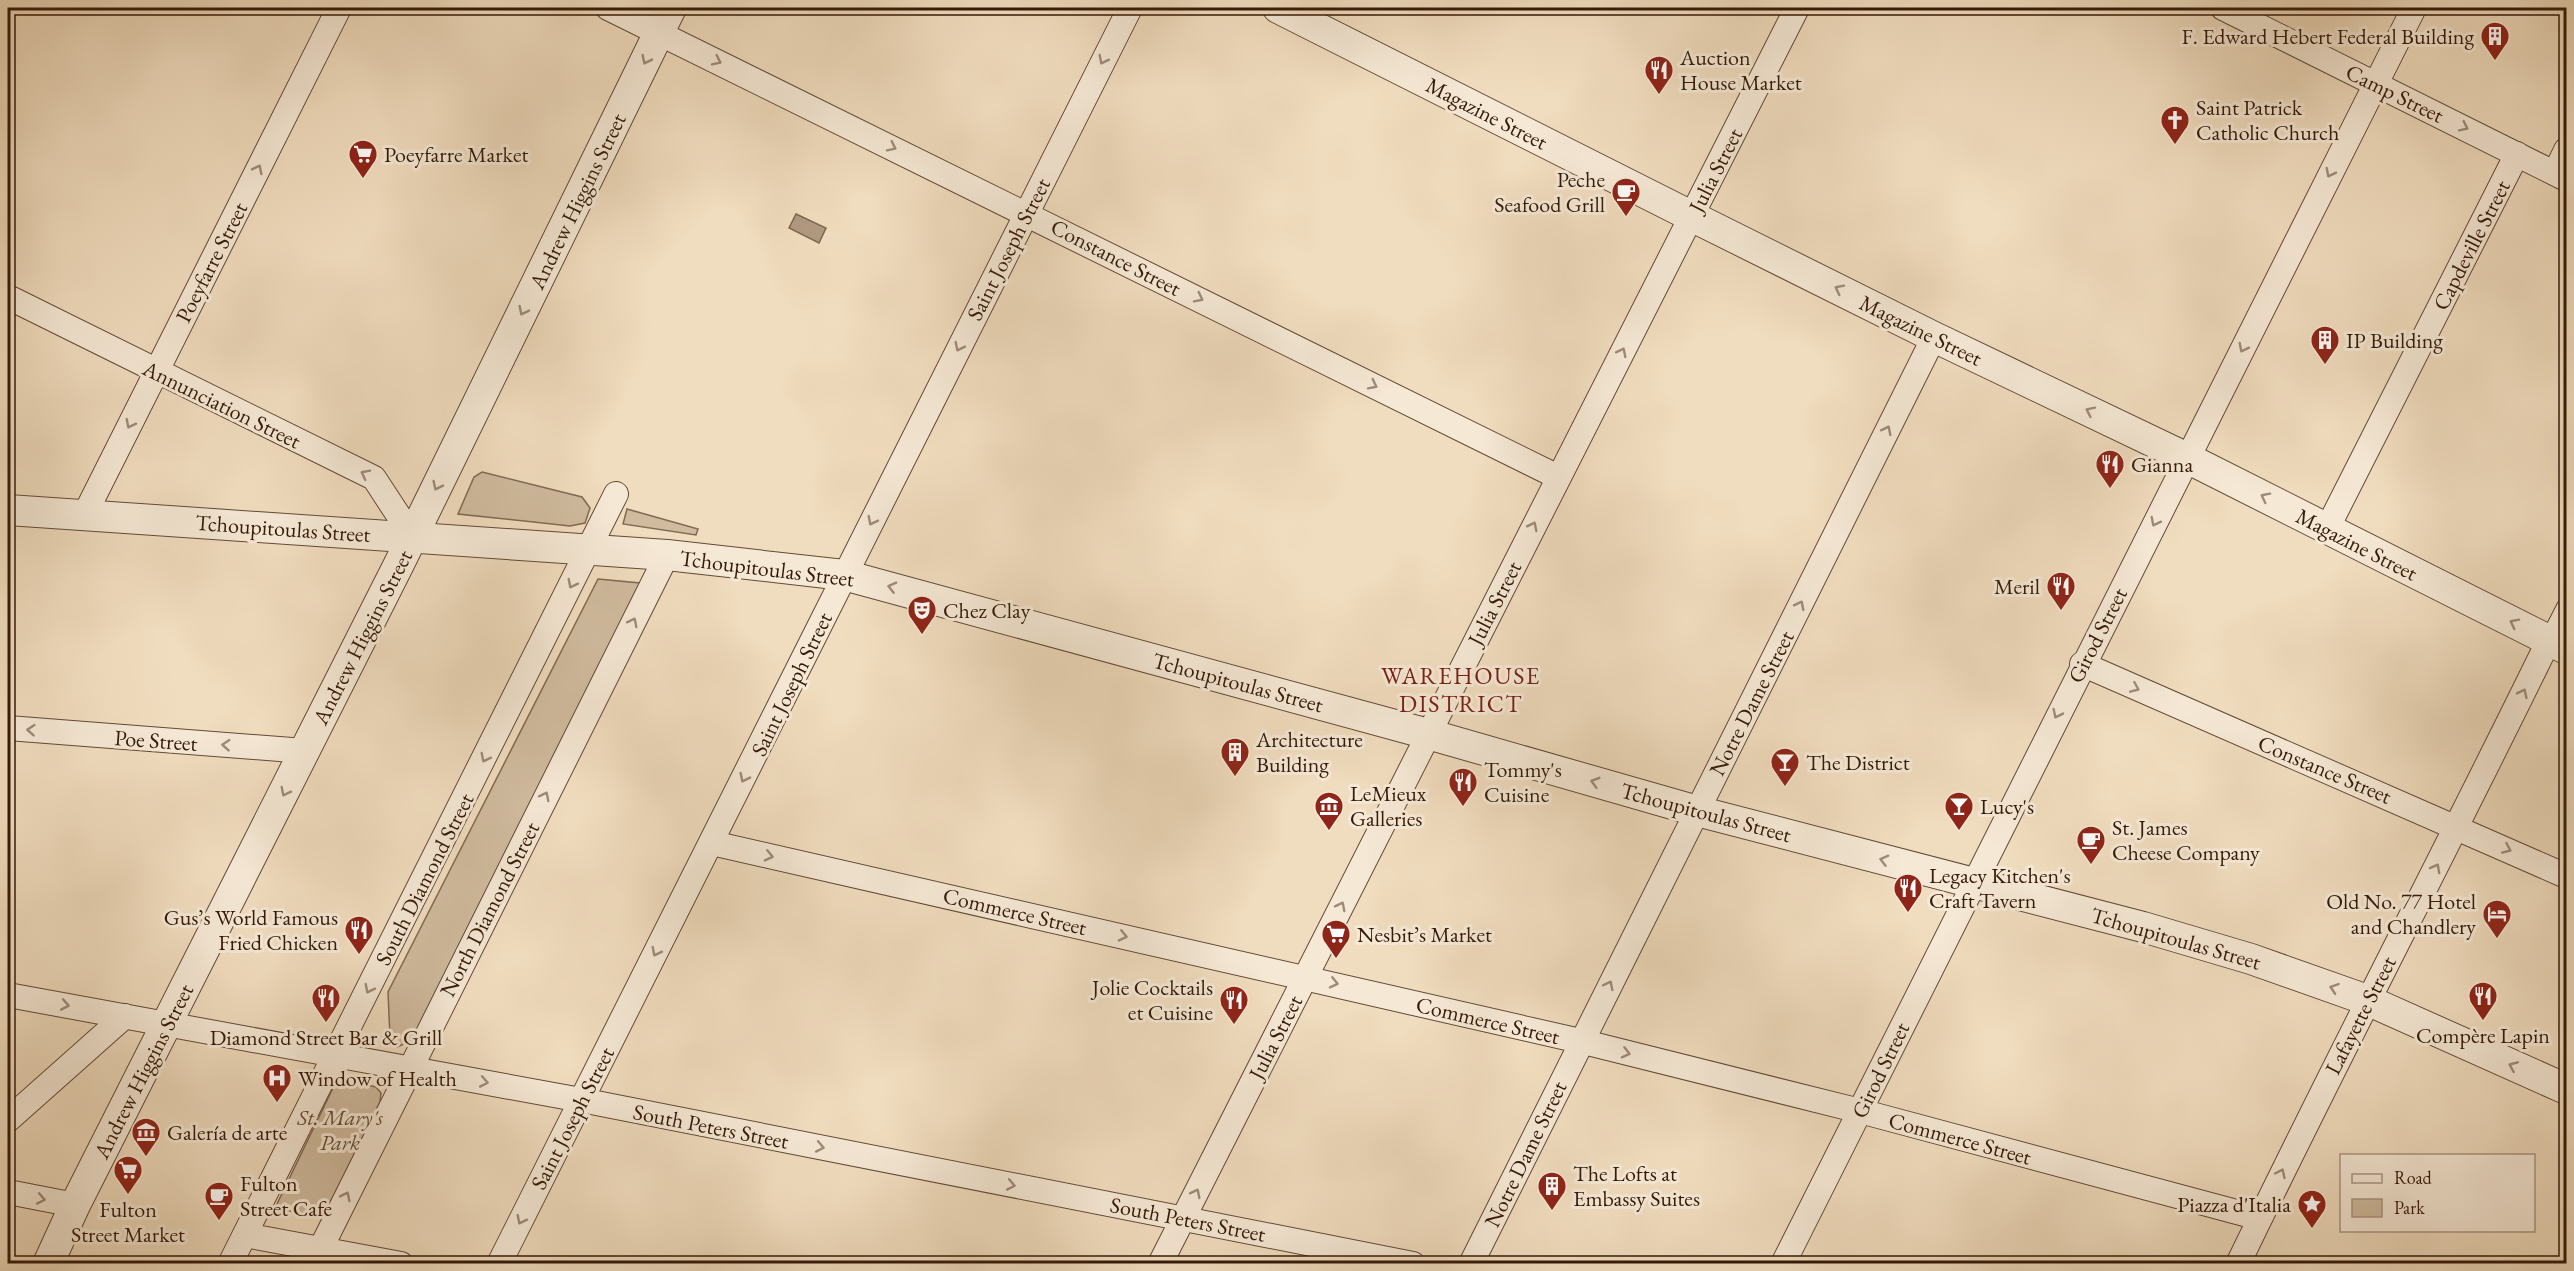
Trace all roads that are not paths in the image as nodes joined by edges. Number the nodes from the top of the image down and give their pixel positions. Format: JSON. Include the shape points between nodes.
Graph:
{"nodes":[{"id":1,"x":339,"y":8,"type":"edge"},
{"id":2,"x":608,"y":8,"type":"edge"},
{"id":3,"x":1130,"y":8,"type":"edge"},
{"id":4,"x":1278,"y":8,"type":"edge"},
{"id":5,"x":1797,"y":8,"type":"edge"},
{"id":6,"x":2223,"y":8,"type":"edge"},
{"id":7,"x":2414,"y":8,"type":"edge"},
{"id":8,"x":665,"y":20,"type":"edge"},
{"id":9,"x":2376,"y":84,"type":"junction"},
{"id":10,"x":2566,"y":150,"type":"edge"},
{"id":11,"x":2517,"y":154,"type":"junction"},
{"id":12,"x":2561,"y":176,"type":"edge"},
{"id":13,"x":1027,"y":212,"type":"junction"},
{"id":14,"x":1691,"y":216,"type":"junction"},
{"id":15,"x":8,"y":297,"type":"edge"},
{"id":16,"x":1934,"y":337,"type":"junction"},
{"id":17,"x":156,"y":372,"type":"junction"},
{"id":18,"x":2187,"y":458,"type":"junction"},
{"id":19,"x":1558,"y":477,"type":"junction"},
{"id":20,"x":616,"y":494,"type":"dead end"},
{"id":21,"x":8,"y":510,"type":"edge"},
{"id":22,"x":84,"y":516,"type":"junction"},
{"id":23,"x":2327,"y":530,"type":"junction"},
{"id":24,"x":412,"y":536,"type":"junction"},
{"id":25,"x":589,"y":550,"type":"junction"},
{"id":26,"x":667,"y":555,"type":"junction"},
{"id":27,"x":844,"y":575,"type":"junction"},
{"id":28,"x":2566,"y":606,"type":"edge"},
{"id":29,"x":2558,"y":644,"type":"edge"},
{"id":30,"x":2082,"y":664,"type":"junction"},
{"id":31,"x":8,"y":728,"type":"edge"},
{"id":32,"x":1428,"y":734,"type":"junction"},
{"id":33,"x":305,"y":751,"type":"junction"},
{"id":34,"x":1697,"y":811,"type":"junction"},
{"id":35,"x":2457,"y":826,"type":"junction"},
{"id":36,"x":712,"y":843,"type":"junction"},
{"id":37,"x":2566,"y":876,"type":"edge"},
{"id":38,"x":1973,"y":883,"type":"junction"},
{"id":39,"x":1305,"y":977,"type":"junction"},
{"id":40,"x":8,"y":995,"type":"edge"},
{"id":41,"x":2367,"y":1000,"type":"junction"},
{"id":42,"x":125,"y":1016,"type":"junction"},
{"id":43,"x":168,"y":1024,"type":"junction"},
{"id":44,"x":1580,"y":1041,"type":"junction"},
{"id":45,"x":336,"y":1055,"type":"junction"},
{"id":46,"x":408,"y":1068,"type":"junction"},
{"id":47,"x":2566,"y":1089,"type":"edge"},
{"id":48,"x":581,"y":1100,"type":"junction"},
{"id":49,"x":1860,"y":1111,"type":"junction"},
{"id":50,"x":8,"y":1120,"type":"edge"},
{"id":51,"x":8,"y":1192,"type":"edge"},
{"id":52,"x":75,"y":1205,"type":"junction"},
{"id":53,"x":1183,"y":1218,"type":"junction"},
{"id":54,"x":2259,"y":1218,"type":"junction"},
{"id":55,"x":244,"y":1235,"type":"junction"},
{"id":56,"x":316,"y":1256,"type":"edge"},
{"id":57,"x":48,"y":1263,"type":"edge"},
{"id":58,"x":230,"y":1263,"type":"edge"},
{"id":59,"x":401,"y":1263,"type":"edge"},
{"id":60,"x":499,"y":1263,"type":"edge"},
{"id":61,"x":1160,"y":1263,"type":"edge"},
{"id":62,"x":1413,"y":1263,"type":"edge"},
{"id":63,"x":1471,"y":1263,"type":"edge"},
{"id":64,"x":1783,"y":1263,"type":"edge"},
{"id":65,"x":2238,"y":1263,"type":"edge"}],
"edges":[{"from":17,"to":1,"type":"street","name":"Poeyfarre Street","one_way":true},
{"from":2,"to":8,"type":"street","name":"Constance Street"},
{"from":3,"to":13,"type":"street","name":"Saint Joseph Street","one_way":true},
{"from":4,"to":14,"type":"street","name":"Magazine Street"},
{"from":5,"to":14,"type":"street","name":"Julia Street"},
{"from":6,"to":9,"type":"street","name":"Camp Street"},
{"from":7,"to":9,"type":"street","name":"Girod Street"},
{"from":8,"to":13,"type":"street","name":"Constance Street","one_way":true},
{"from":8,"to":24,"type":"street","name":"Andrew Higgins Street","one_way":true},
{"from":9,"to":11,"type":"street","name":"Camp Street","one_way":true},
{"from":9,"to":18,"type":"street","name":"Girod Street","one_way":true},
{"from":10,"to":12,"type":"street"},
{"from":11,"to":12,"type":"street","name":"Camp Street"},
{"from":11,"to":23,"type":"street","name":"Capdeville Street"},
{"from":13,"to":19,"type":"street","name":"Constance Street","one_way":true},
{"from":13,"to":27,"type":"street","name":"Saint Joseph Street","one_way":true},
{"from":16,"to":14,"type":"street","name":"Magazine Street","one_way":true},
{"from":19,"to":14,"type":"street","name":"Julia Street","one_way":true},
{"from":15,"to":17,"type":"street","name":"Annunciation Street"},
{"from":18,"to":16,"type":"street","name":"Magazine Street","one_way":true},
{"from":34,"to":16,"type":"street","name":"Notre Dame Street","one_way":true},
{"from":17,"to":22,"type":"street","name":"Poeyfarre Street","one_way":true},
{"from":24,"to":17,"type":"street","name":"Annunciation Street","one_way":true,"via":[[374,478]]},
{"from":23,"to":18,"type":"street","name":"Magazine Street","one_way":true},
{"from":18,"to":30,"type":"street","name":"Girod Street","one_way":true},
{"from":32,"to":19,"type":"street","name":"Julia Street","one_way":true},
{"from":20,"to":25,"type":"street","name":"South Diamond Street"},
{"from":21,"to":22,"type":"street","name":"Tchoupitoulas Street"},
{"from":22,"to":24,"type":"street","name":"Tchoupitoulas Street"},
{"from":29,"to":23,"type":"street","name":"Magazine Street","one_way":true},
{"from":24,"to":25,"type":"street","name":"Tchoupitoulas Street"},
{"from":24,"to":33,"type":"street","name":"Andrew Higgins Street"},
{"from":25,"to":26,"type":"street","name":"Tchoupitoulas Street"},
{"from":25,"to":45,"type":"street","name":"South Diamond Street","one_way":true},
{"from":26,"to":27,"type":"street","name":"Tchoupitoulas Street"},
{"from":46,"to":26,"type":"street","name":"North Diamond Street","one_way":true},
{"from":32,"to":27,"type":"street","name":"Tchoupitoulas Street","one_way":true},
{"from":27,"to":36,"type":"street","name":"Saint Joseph Street","one_way":true},
{"from":28,"to":29,"type":"street","name":"Lafayette Street"},
{"from":35,"to":29,"type":"street","name":"Lafayette Street","one_way":true},
{"from":30,"to":35,"type":"street","name":"Constance Street","one_way":true},
{"from":30,"to":38,"type":"street","name":"Girod Street","one_way":true},
{"from":33,"to":31,"type":"street","name":"Poe Street","one_way":true},
{"from":34,"to":32,"type":"street","name":"Tchoupitoulas Street","one_way":true},
{"from":39,"to":32,"type":"street","name":"Julia Street","one_way":true},
{"from":33,"to":43,"type":"street","name":"Andrew Higgins Street","one_way":true},
{"from":38,"to":34,"type":"street","name":"Tchoupitoulas Street","one_way":true},
{"from":44,"to":34,"type":"street","name":"Notre Dame Street","one_way":true},
{"from":35,"to":37,"type":"street","name":"Constance Street","one_way":true},
{"from":41,"to":35,"type":"street","name":"Lafayette Street","one_way":true},
{"from":36,"to":39,"type":"street","name":"Commerce Street","one_way":true},
{"from":36,"to":48,"type":"street","name":"Saint Joseph Street","one_way":true},
{"from":41,"to":38,"type":"street","name":"Tchoupitoulas Street","one_way":true,"via":[[2154,930]]},
{"from":38,"to":49,"type":"street","name":"Girod Street"},
{"from":39,"to":44,"type":"street","name":"Commerce Street","one_way":true},
{"from":53,"to":39,"type":"street","name":"Julia Street","one_way":true},
{"from":40,"to":42,"type":"street","name":"South Peters Street","one_way":true},
{"from":47,"to":41,"type":"street","name":"Tchoupitoulas Street","one_way":true},
{"from":54,"to":41,"type":"street","name":"Lafayette Street","one_way":true},
{"from":42,"to":43,"type":"street","name":"South Peters Street"},
{"from":42,"to":50,"type":"street"},
{"from":43,"to":45,"type":"street","name":"South Peters Street"},
{"from":43,"to":52,"type":"street","name":"Andrew Higgins Street"},
{"from":44,"to":49,"type":"street","name":"Commerce Street","one_way":true},
{"from":44,"to":63,"type":"street","name":"Notre Dame Street"},
{"from":45,"to":46,"type":"street","name":"South Peters Street"},
{"from":45,"to":55,"type":"street","name":"South Diamond Street"},
{"from":46,"to":48,"type":"street","name":"South Peters Street","one_way":true},
{"from":56,"to":46,"type":"street","name":"North Diamond Street","one_way":true},
{"from":48,"to":53,"type":"street","name":"South Peters Street","one_way":true},
{"from":48,"to":60,"type":"street","name":"Saint Joseph Street","one_way":true},
{"from":49,"to":54,"type":"street","name":"Commerce Street"},
{"from":49,"to":64,"type":"street","name":"Girod Street"},
{"from":51,"to":52,"type":"street","one_way":true},
{"from":52,"to":57,"type":"street","name":"Andrew Higgins Street"},
{"from":53,"to":61,"type":"street","name":"Julia Street"},
{"from":53,"to":62,"type":"street","name":"South Peters Street"},
{"from":54,"to":65,"type":"street","name":"Lafayette Street"},
{"from":55,"to":56,"type":"street"},
{"from":55,"to":58,"type":"street","name":"South Diamond Street"},
{"from":56,"to":59,"type":"street"}]}
